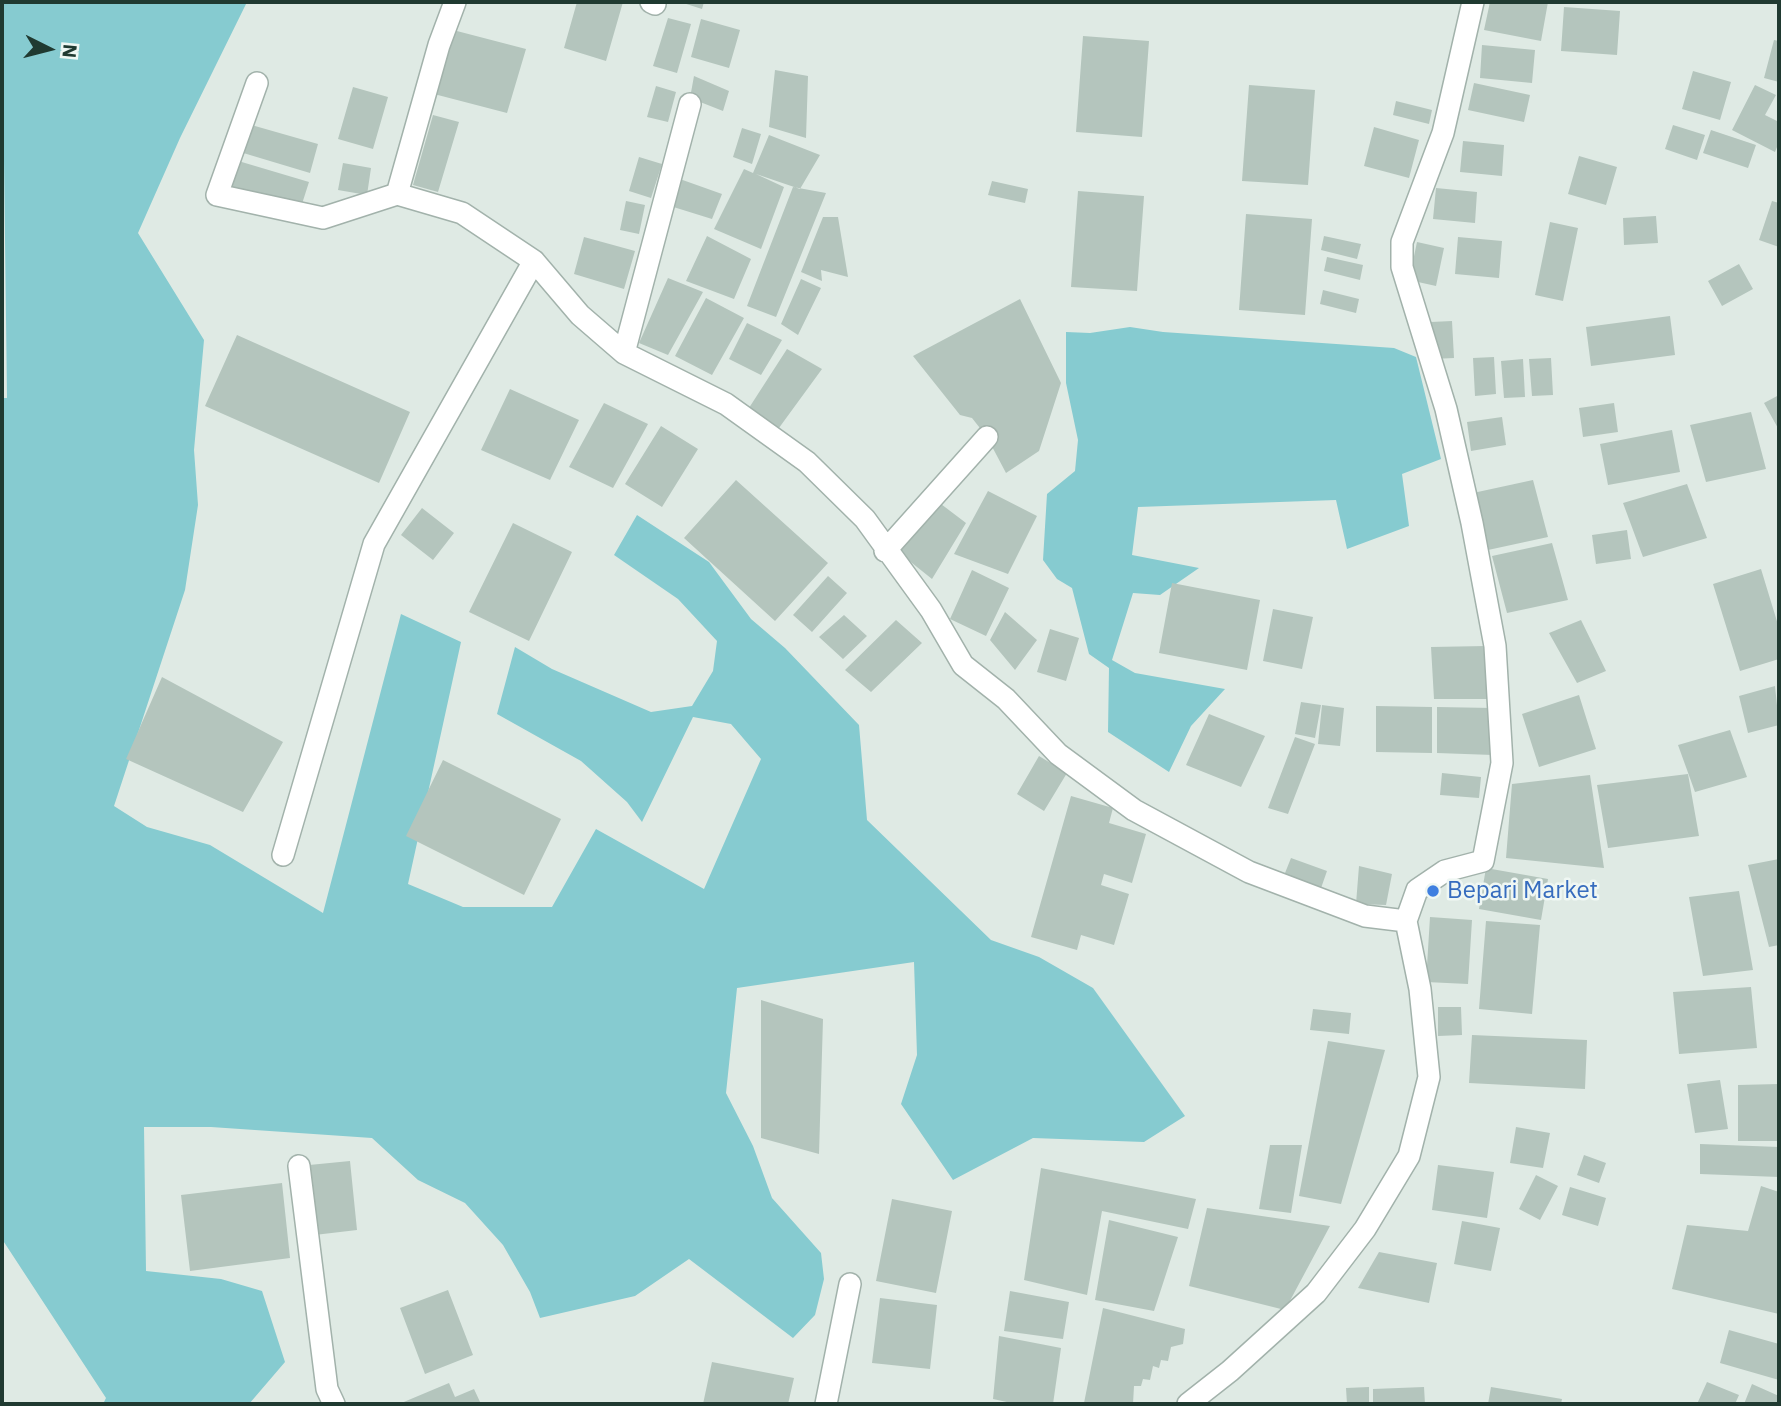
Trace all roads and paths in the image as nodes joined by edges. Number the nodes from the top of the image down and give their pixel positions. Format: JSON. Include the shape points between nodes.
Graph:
{"nodes":[{"id":1,"x":456,"y":2,"type":"edge"},
{"id":2,"x":1473,"y":2,"type":"edge"},
{"id":3,"x":257,"y":83,"type":"dead end"},
{"id":4,"x":690,"y":104,"type":"dead end"},
{"id":5,"x":397,"y":194,"type":"junction"},
{"id":6,"x":534,"y":261,"type":"junction"},
{"id":7,"x":624,"y":353,"type":"junction"},
{"id":8,"x":987,"y":437,"type":"dead end"},
{"id":9,"x":885,"y":551,"type":"junction"},
{"id":10,"x":282,"y":855,"type":"dead end"},
{"id":11,"x":1406,"y":921,"type":"junction"},
{"id":12,"x":299,"y":1166,"type":"dead end"},
{"id":13,"x":850,"y":1284,"type":"dead end"},
{"id":14,"x":334,"y":1404,"type":"edge"},
{"id":15,"x":826,"y":1404,"type":"edge"},
{"id":16,"x":1188,"y":1404,"type":"edge"}],
"edges":[{"from":1,"to":5,"type":"street"},
{"from":2,"to":11,"type":"street","via":[[1443,133],[1402,242],[1402,267],[1446,409],[1472,523],[1495,646],[1502,763],[1483,861],[1445,871],[1416,890]]},
{"from":3,"to":5,"type":"street","via":[[217,195],[323,218]]},
{"from":4,"to":7,"type":"street"},
{"from":5,"to":6,"type":"street","via":[[463,213]]},
{"from":6,"to":7,"type":"street","via":[[580,315]]},
{"from":6,"to":10,"type":"street","via":[[374,544]]},
{"from":7,"to":9,"type":"street","via":[[726,404],[807,462],[865,519]]},
{"from":8,"to":9,"type":"street"},
{"from":9,"to":11,"type":"street","via":[[931,610],[963,665],[1006,699],[1058,754],[1134,810],[1249,873],[1365,916]]},
{"from":11,"to":16,"type":"street","via":[[1420,989],[1429,1077],[1409,1156],[1365,1229],[1316,1293]]},
{"from":12,"to":14,"type":"street","via":[[327,1389]]},
{"from":13,"to":15,"type":"street"}]}
